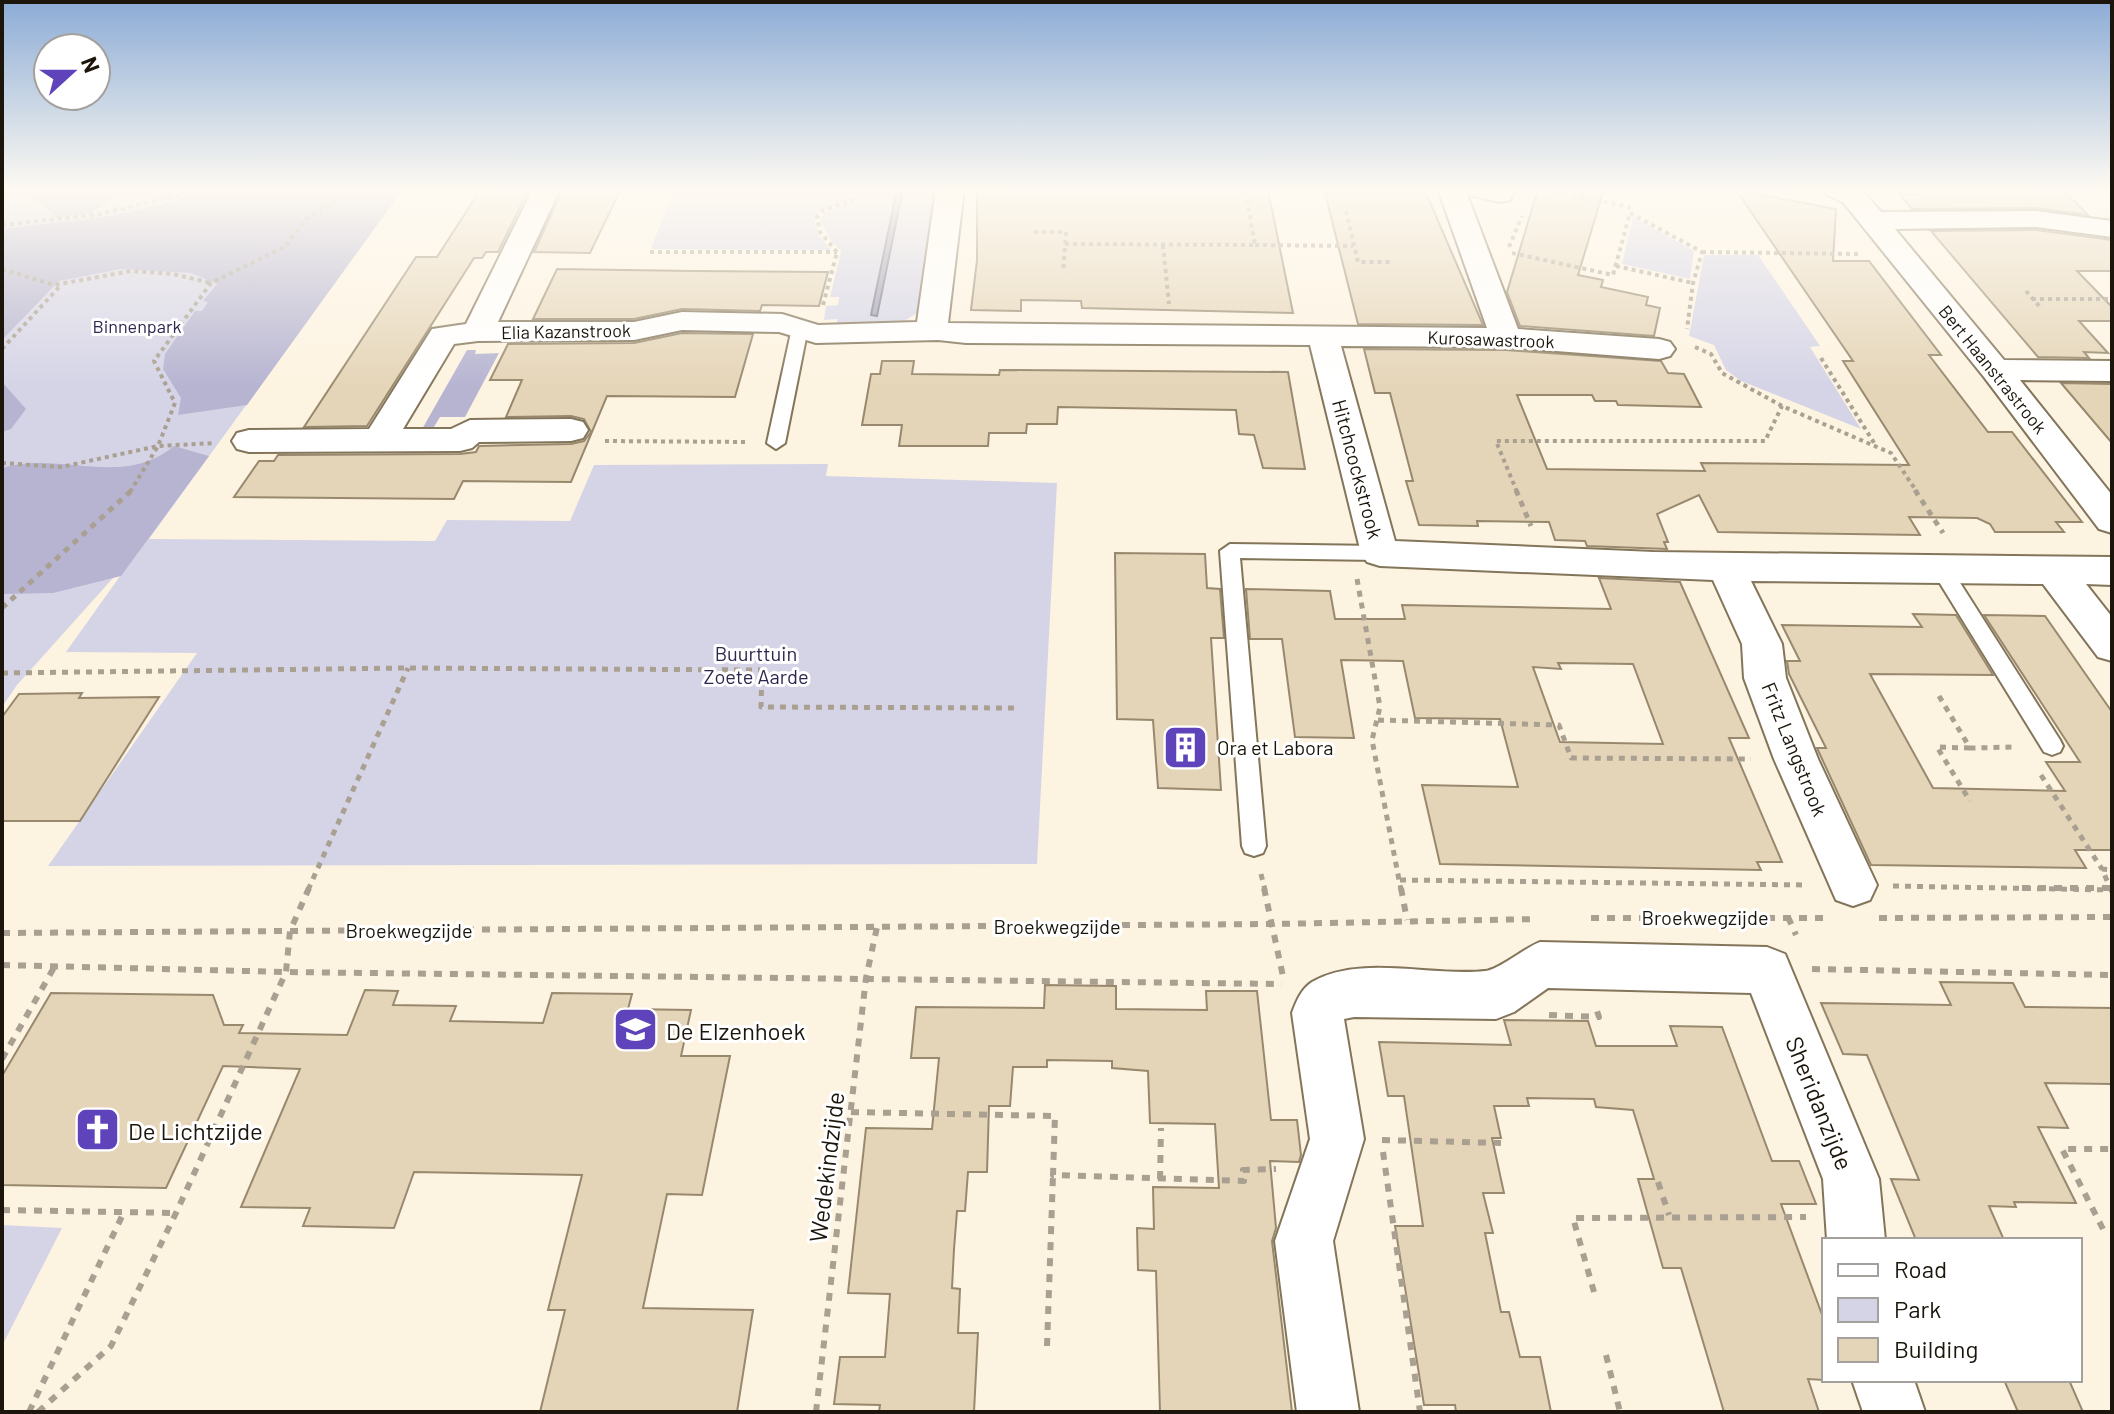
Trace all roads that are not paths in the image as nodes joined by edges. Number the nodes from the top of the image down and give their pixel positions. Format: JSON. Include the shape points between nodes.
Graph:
{"nodes":[{"id":1,"x":515,"y":255,"type":"edge"},
{"id":2,"x":940,"y":255,"type":"edge"},
{"id":3,"x":1475,"y":255,"type":"edge"},
{"id":4,"x":1901,"y":255,"type":"edge"},
{"id":5,"x":808,"y":331,"type":"junction"},
{"id":6,"x":938,"y":331,"type":"junction"},
{"id":7,"x":478,"y":332,"type":"junction"},
{"id":8,"x":1323,"y":336,"type":"junction"},
{"id":9,"x":1506,"y":338,"type":"junction"},
{"id":10,"x":1659,"y":349,"type":"dead end"},
{"id":11,"x":1995,"y":370,"type":"junction"},
{"id":12,"x":2112,"y":371,"type":"edge"},
{"id":13,"x":571,"y":430,"type":"road end"},
{"id":14,"x":381,"y":438,"type":"junction"},
{"id":15,"x":249,"y":441,"type":"dead end"},
{"id":16,"x":776,"y":443,"type":"road end"},
{"id":17,"x":2112,"y":520,"type":"edge"},
{"id":18,"x":1380,"y":553,"type":"junction"},
{"id":19,"x":1726,"y":568,"type":"junction"},
{"id":20,"x":2054,"y":571,"type":"junction"},
{"id":21,"x":2112,"y":571,"type":"edge"},
{"id":22,"x":1955,"y":572,"type":"junction"},
{"id":23,"x":2112,"y":646,"type":"edge"},
{"id":24,"x":2052,"y":746,"type":"road end"},
{"id":25,"x":1254,"y":846,"type":"road end"},
{"id":26,"x":1850,"y":907,"type":"road end"},
{"id":27,"x":1855,"y":1229,"type":"edge"},
{"id":28,"x":1884,"y":1382,"type":"edge"},
{"id":29,"x":1328,"y":1412,"type":"edge"},
{"id":30,"x":1894,"y":1412,"type":"edge"}],
"edges":[{"from":1,"to":7,"type":"street","name":"Elia Kazanstrook"},
{"from":2,"to":6,"type":"street","via":[[931,320]]},
{"from":3,"to":9,"type":"street"},
{"from":4,"to":11,"type":"street","name":"Bert Haanstrastrook"},
{"from":5,"to":6,"type":"street","name":"Elia Kazanstrook"},
{"from":5,"to":7,"type":"street","name":"Elia Kazanstrook","via":[[782,323],[682,321],[634,331]]},
{"from":5,"to":16,"type":"lane"},
{"from":6,"to":8,"type":"street"},
{"from":7,"to":14,"type":"street","name":"Elia Kazanstrook","via":[[443,336]]},
{"from":8,"to":9,"type":"street","name":"Kurosawastrook"},
{"from":8,"to":18,"type":"street","name":"Hitchcockstrook"},
{"from":9,"to":10,"type":"street","name":"Kurosawastrook"},
{"from":11,"to":12,"type":"street"},
{"from":11,"to":17,"type":"street","name":"Bert Haanstrastrook"},
{"from":13,"to":14,"type":"street","via":[[470,431],[460,440]]},
{"from":14,"to":15,"type":"street"},
{"from":18,"to":19,"type":"street","name":"Hitchcockstrook"},
{"from":18,"to":25,"type":"lane","via":[[1230,551]]},
{"from":19,"to":22,"type":"street","name":"Hitchcockstrook"},
{"from":19,"to":26,"type":"street","name":"Fritz Langstrook","via":[[1762,644],[1765,678]]},
{"from":20,"to":21,"type":"street","name":"Hitchcockstrook"},
{"from":20,"to":22,"type":"street","name":"Hitchcockstrook"},
{"from":20,"to":23,"type":"street"},
{"from":22,"to":24,"type":"lane"},
{"from":27,"to":29,"type":"street","name":"Sheridanzijde","via":[[1851,1179],[1789,969],[1540,965],[1496,995],[1306,992],[1317,1013],[1349,1149],[1304,1241]]},
{"from":28,"to":30,"type":"street"}]}
